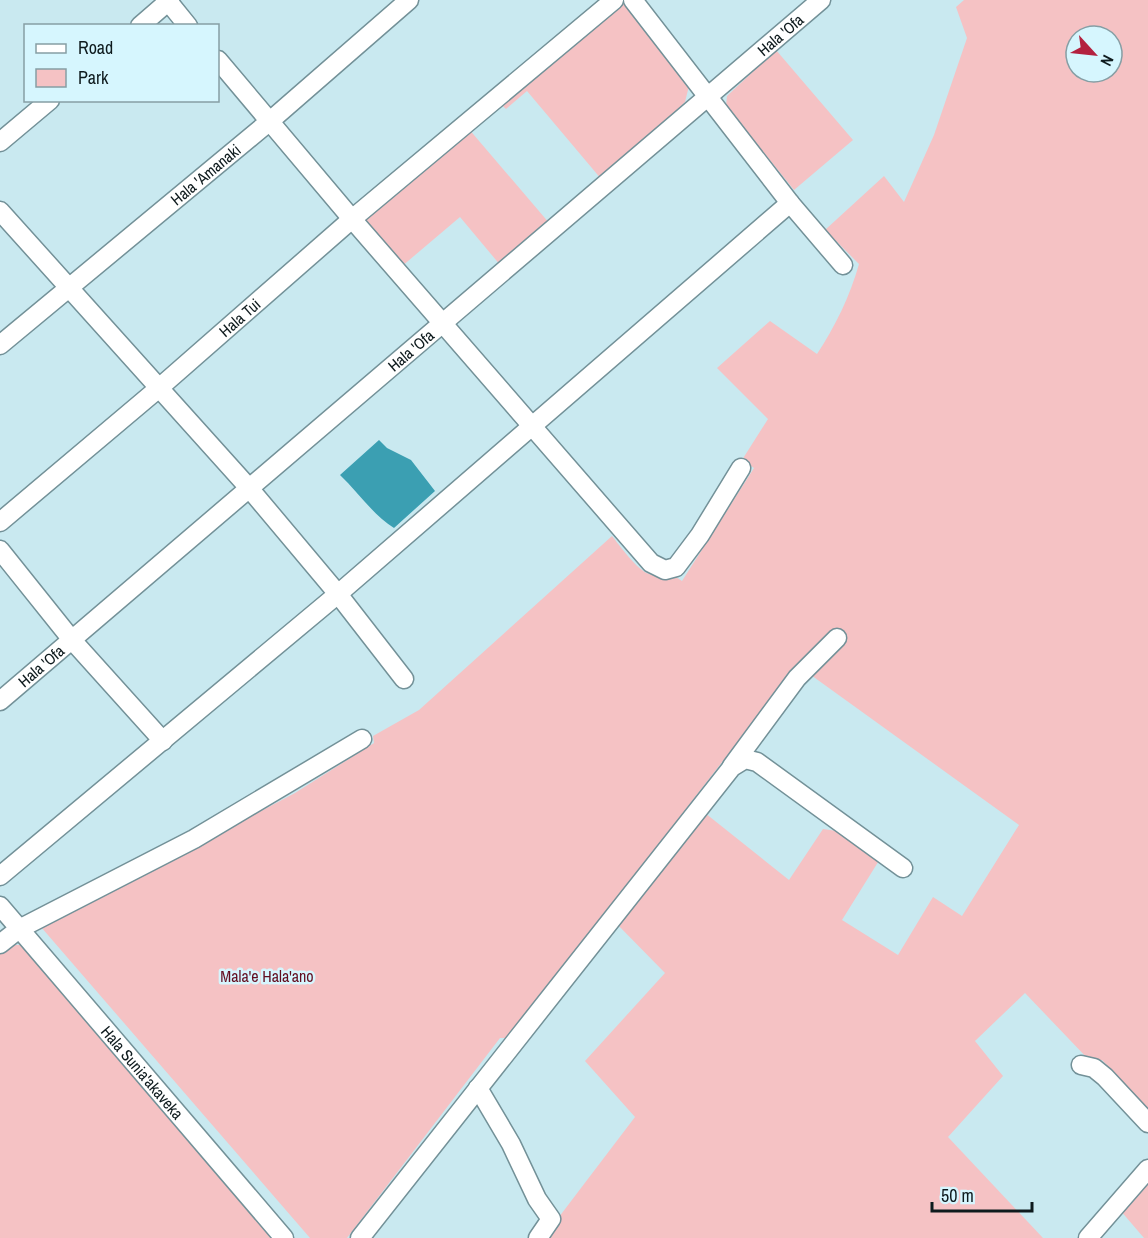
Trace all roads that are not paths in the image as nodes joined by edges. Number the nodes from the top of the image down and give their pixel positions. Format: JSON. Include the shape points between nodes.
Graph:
{"nodes":[{"id":1,"x":409,"y":0,"type":"edge"},
{"id":2,"x":614,"y":0,"type":"edge"},
{"id":3,"x":633,"y":0,"type":"edge"},
{"id":4,"x":821,"y":0,"type":"edge"},
{"id":5,"x":168,"y":1,"type":"edge"},
{"id":6,"x":142,"y":24,"type":"edge"},
{"id":7,"x":186,"y":24,"type":"edge"},
{"id":8,"x":219,"y":61,"type":"edge"},
{"id":9,"x":709,"y":96,"type":"junction"},
{"id":10,"x":48,"y":102,"type":"edge"},
{"id":11,"x":270,"y":121,"type":"junction"},
{"id":12,"x":0,"y":142,"type":"edge"},
{"id":13,"x":790,"y":203,"type":"junction"},
{"id":14,"x":0,"y":211,"type":"edge"},
{"id":15,"x":352,"y":219,"type":"junction"},
{"id":16,"x":843,"y":265,"type":"dead end"},
{"id":17,"x":67,"y":288,"type":"junction"},
{"id":18,"x":443,"y":322,"type":"junction"},
{"id":19,"x":0,"y":345,"type":"edge"},
{"id":20,"x":159,"y":388,"type":"junction"},
{"id":21,"x":533,"y":426,"type":"junction"},
{"id":22,"x":741,"y":468,"type":"dead end"},
{"id":23,"x":249,"y":488,"type":"junction"},
{"id":24,"x":0,"y":522,"type":"edge"},
{"id":25,"x":0,"y":550,"type":"edge"},
{"id":26,"x":338,"y":594,"type":"junction"},
{"id":27,"x":837,"y":638,"type":"dead end"},
{"id":28,"x":72,"y":640,"type":"junction"},
{"id":29,"x":404,"y":680,"type":"dead end"},
{"id":30,"x":0,"y":701,"type":"edge"},
{"id":31,"x":362,"y":740,"type":"dead end"},
{"id":32,"x":163,"y":741,"type":"junction"},
{"id":33,"x":732,"y":767,"type":"junction"},
{"id":34,"x":903,"y":868,"type":"dead end"},
{"id":35,"x":0,"y":876,"type":"edge"},
{"id":36,"x":0,"y":906,"type":"edge"},
{"id":37,"x":19,"y":929,"type":"junction"},
{"id":38,"x":0,"y":944,"type":"edge"},
{"id":39,"x":1081,"y":1065,"type":"dead end"},
{"id":40,"x":478,"y":1088,"type":"junction"},
{"id":41,"x":1148,"y":1123,"type":"edge"},
{"id":42,"x":1148,"y":1169,"type":"edge"},
{"id":43,"x":284,"y":1238,"type":"edge"},
{"id":44,"x":360,"y":1238,"type":"edge"},
{"id":45,"x":538,"y":1238,"type":"edge"},
{"id":46,"x":1088,"y":1238,"type":"edge"}],
"edges":[{"from":1,"to":11,"type":"street","name":"Hala 'Amanaki"},
{"from":2,"to":15,"type":"street","name":"Hala Tui"},
{"from":3,"to":9,"type":"street"},
{"from":4,"to":9,"type":"street","name":"Hala 'Ofa"},
{"from":5,"to":6,"type":"street"},
{"from":5,"to":7,"type":"street"},
{"from":8,"to":11,"type":"street"},
{"from":9,"to":13,"type":"street"},
{"from":9,"to":18,"type":"street","name":"Hala 'Ofa"},
{"from":10,"to":12,"type":"street"},
{"from":11,"to":15,"type":"street"},
{"from":11,"to":17,"type":"street","name":"Hala 'Amanaki"},
{"from":13,"to":16,"type":"street"},
{"from":13,"to":21,"type":"street"},
{"from":14,"to":17,"type":"street"},
{"from":15,"to":18,"type":"street"},
{"from":15,"to":20,"type":"street","name":"Hala Tui"},
{"from":17,"to":19,"type":"street","name":"Hala 'Amanaki"},
{"from":17,"to":20,"type":"street"},
{"from":18,"to":21,"type":"street"},
{"from":18,"to":23,"type":"street","name":"Hala 'Ofa"},
{"from":20,"to":23,"type":"street"},
{"from":20,"to":24,"type":"street","name":"Hala Tui"},
{"from":21,"to":22,"type":"street","via":[[651,563],[665,570],[676,567],[700,536]]},
{"from":21,"to":26,"type":"street"},
{"from":23,"to":26,"type":"street"},
{"from":23,"to":28,"type":"street","name":"Hala 'Ofa"},
{"from":25,"to":28,"type":"street"},
{"from":26,"to":29,"type":"street"},
{"from":26,"to":32,"type":"street"},
{"from":27,"to":33,"type":"street","via":[[797,678]]},
{"from":28,"to":30,"type":"street","name":"Hala 'Ofa"},
{"from":28,"to":32,"type":"street"},
{"from":31,"to":37,"type":"street","via":[[194,839]]},
{"from":32,"to":35,"type":"street"},
{"from":33,"to":34,"type":"street","via":[[745,759],[757,762]]},
{"from":33,"to":40,"type":"street"},
{"from":36,"to":37,"type":"street","name":"Hala Sunia'akaveka"},
{"from":37,"to":38,"type":"street"},
{"from":37,"to":43,"type":"street","name":"Hala Sunia'akaveka"},
{"from":39,"to":41,"type":"street","via":[[1094,1068],[1105,1077]]},
{"from":40,"to":44,"type":"street"},
{"from":40,"to":45,"type":"street","via":[[551,1219]]},
{"from":42,"to":46,"type":"street"}]}
